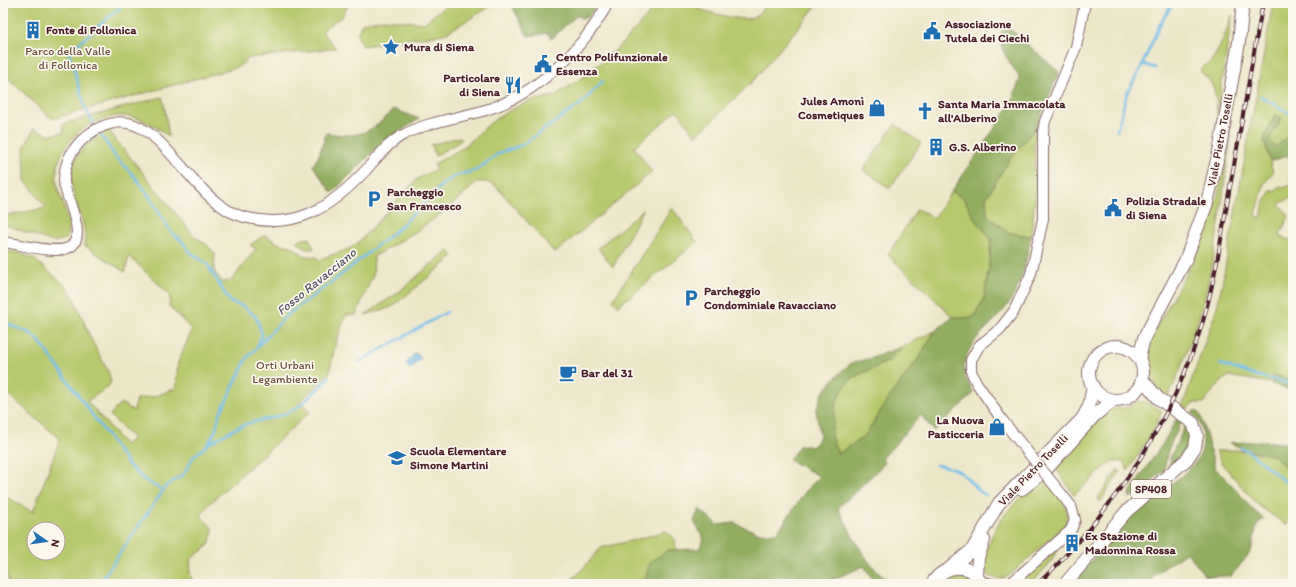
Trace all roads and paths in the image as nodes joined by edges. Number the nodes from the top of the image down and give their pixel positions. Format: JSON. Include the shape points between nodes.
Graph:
{"nodes":[{"id":1,"x":608,"y":3,"type":"edge"},
{"id":2,"x":1085,"y":3,"type":"edge"},
{"id":3,"x":1243,"y":3,"type":"edge"},
{"id":4,"x":3,"y":242,"type":"edge"},
{"id":5,"x":1156,"y":315,"type":"junction"},
{"id":6,"x":1120,"y":346,"type":"junction"},
{"id":7,"x":1139,"y":359,"type":"junction"},
{"id":8,"x":1142,"y":379,"type":"junction"},
{"id":9,"x":1093,"y":386,"type":"junction"},
{"id":10,"x":1133,"y":394,"type":"junction"},
{"id":11,"x":1158,"y":398,"type":"junction"},
{"id":12,"x":1114,"y":400,"type":"junction"},
{"id":13,"x":950,"y":568,"type":"junction"},
{"id":14,"x":1023,"y":572,"type":"junction"},
{"id":15,"x":979,"y":580,"type":"edge"},
{"id":16,"x":932,"y":584,"type":"edge"},
{"id":17,"x":992,"y":584,"type":"edge"},
{"id":18,"x":1005,"y":584,"type":"edge"},
{"id":19,"x":1010,"y":584,"type":"edge"},
{"id":20,"x":1064,"y":584,"type":"edge"}],
"edges":[{"from":1,"to":4,"type":"street","via":[[576,48],[544,78],[496,106],[424,126],[402,136],[390,144],[339,196],[316,211],[278,221],[243,217],[226,210],[203,191],[163,145],[146,130],[128,122],[107,125],[89,134],[74,149],[67,161],[65,191],[77,230],[76,238],[69,248],[62,250]]},
{"from":2,"to":14,"type":"street","bridge":true,"via":[[1076,47],[1045,121],[1043,219],[1034,265],[1014,311],[1000,329],[979,346],[971,360],[971,371],[976,382],[1002,420],[1072,506],[1075,515],[1072,528]]},
{"from":3,"to":5,"type":"main road","name":"Viale Pietro Toselli","via":[[1220,148],[1207,204],[1189,252]]},
{"from":5,"to":6,"type":"main road","name":"Viale Pietro Toselli","via":[[1137,337]]},
{"from":5,"to":7,"type":"main road","name":"Viale Pietro Toselli","via":[[1144,338]]},
{"from":6,"to":7,"type":"main road","via":[[1132,351]]},
{"from":6,"to":9,"type":"main road","name":"Viale Pietro Toselli","via":[[1108,347],[1094,356],[1090,370]]},
{"from":7,"to":8,"type":"main road","name":"Viale Pietro Toselli"},
{"from":8,"to":10,"type":"main road"},
{"from":8,"to":11,"type":"main road"},
{"from":9,"to":12,"type":"main road","via":[[1103,396]]},
{"from":9,"to":13,"type":"main road","name":"Viale Pietro Toselli","via":[[1089,406],[1082,419],[999,503],[972,550]]},
{"from":10,"to":11,"type":"main road"},
{"from":10,"to":12,"type":"main road","name":"Viale Pietro Toselli","via":[[1124,399]]},
{"from":11,"to":20,"type":"main road","number":"SP408","via":[[1193,423],[1197,435],[1194,450],[1130,508]]},
{"from":12,"to":15,"type":"main road","name":"Viale Pietro Toselli","via":[[1094,416],[1045,470],[1003,508],[981,546],[978,558]]},
{"from":13,"to":15,"type":"main road","via":[[964,568]]},
{"from":13,"to":16,"type":"main road","name":"Viale Pietro Toselli","via":[[940,573]]},
{"from":14,"to":18,"type":"street"},
{"from":14,"to":19,"type":"street"},
{"from":15,"to":17,"type":"street"}]}
